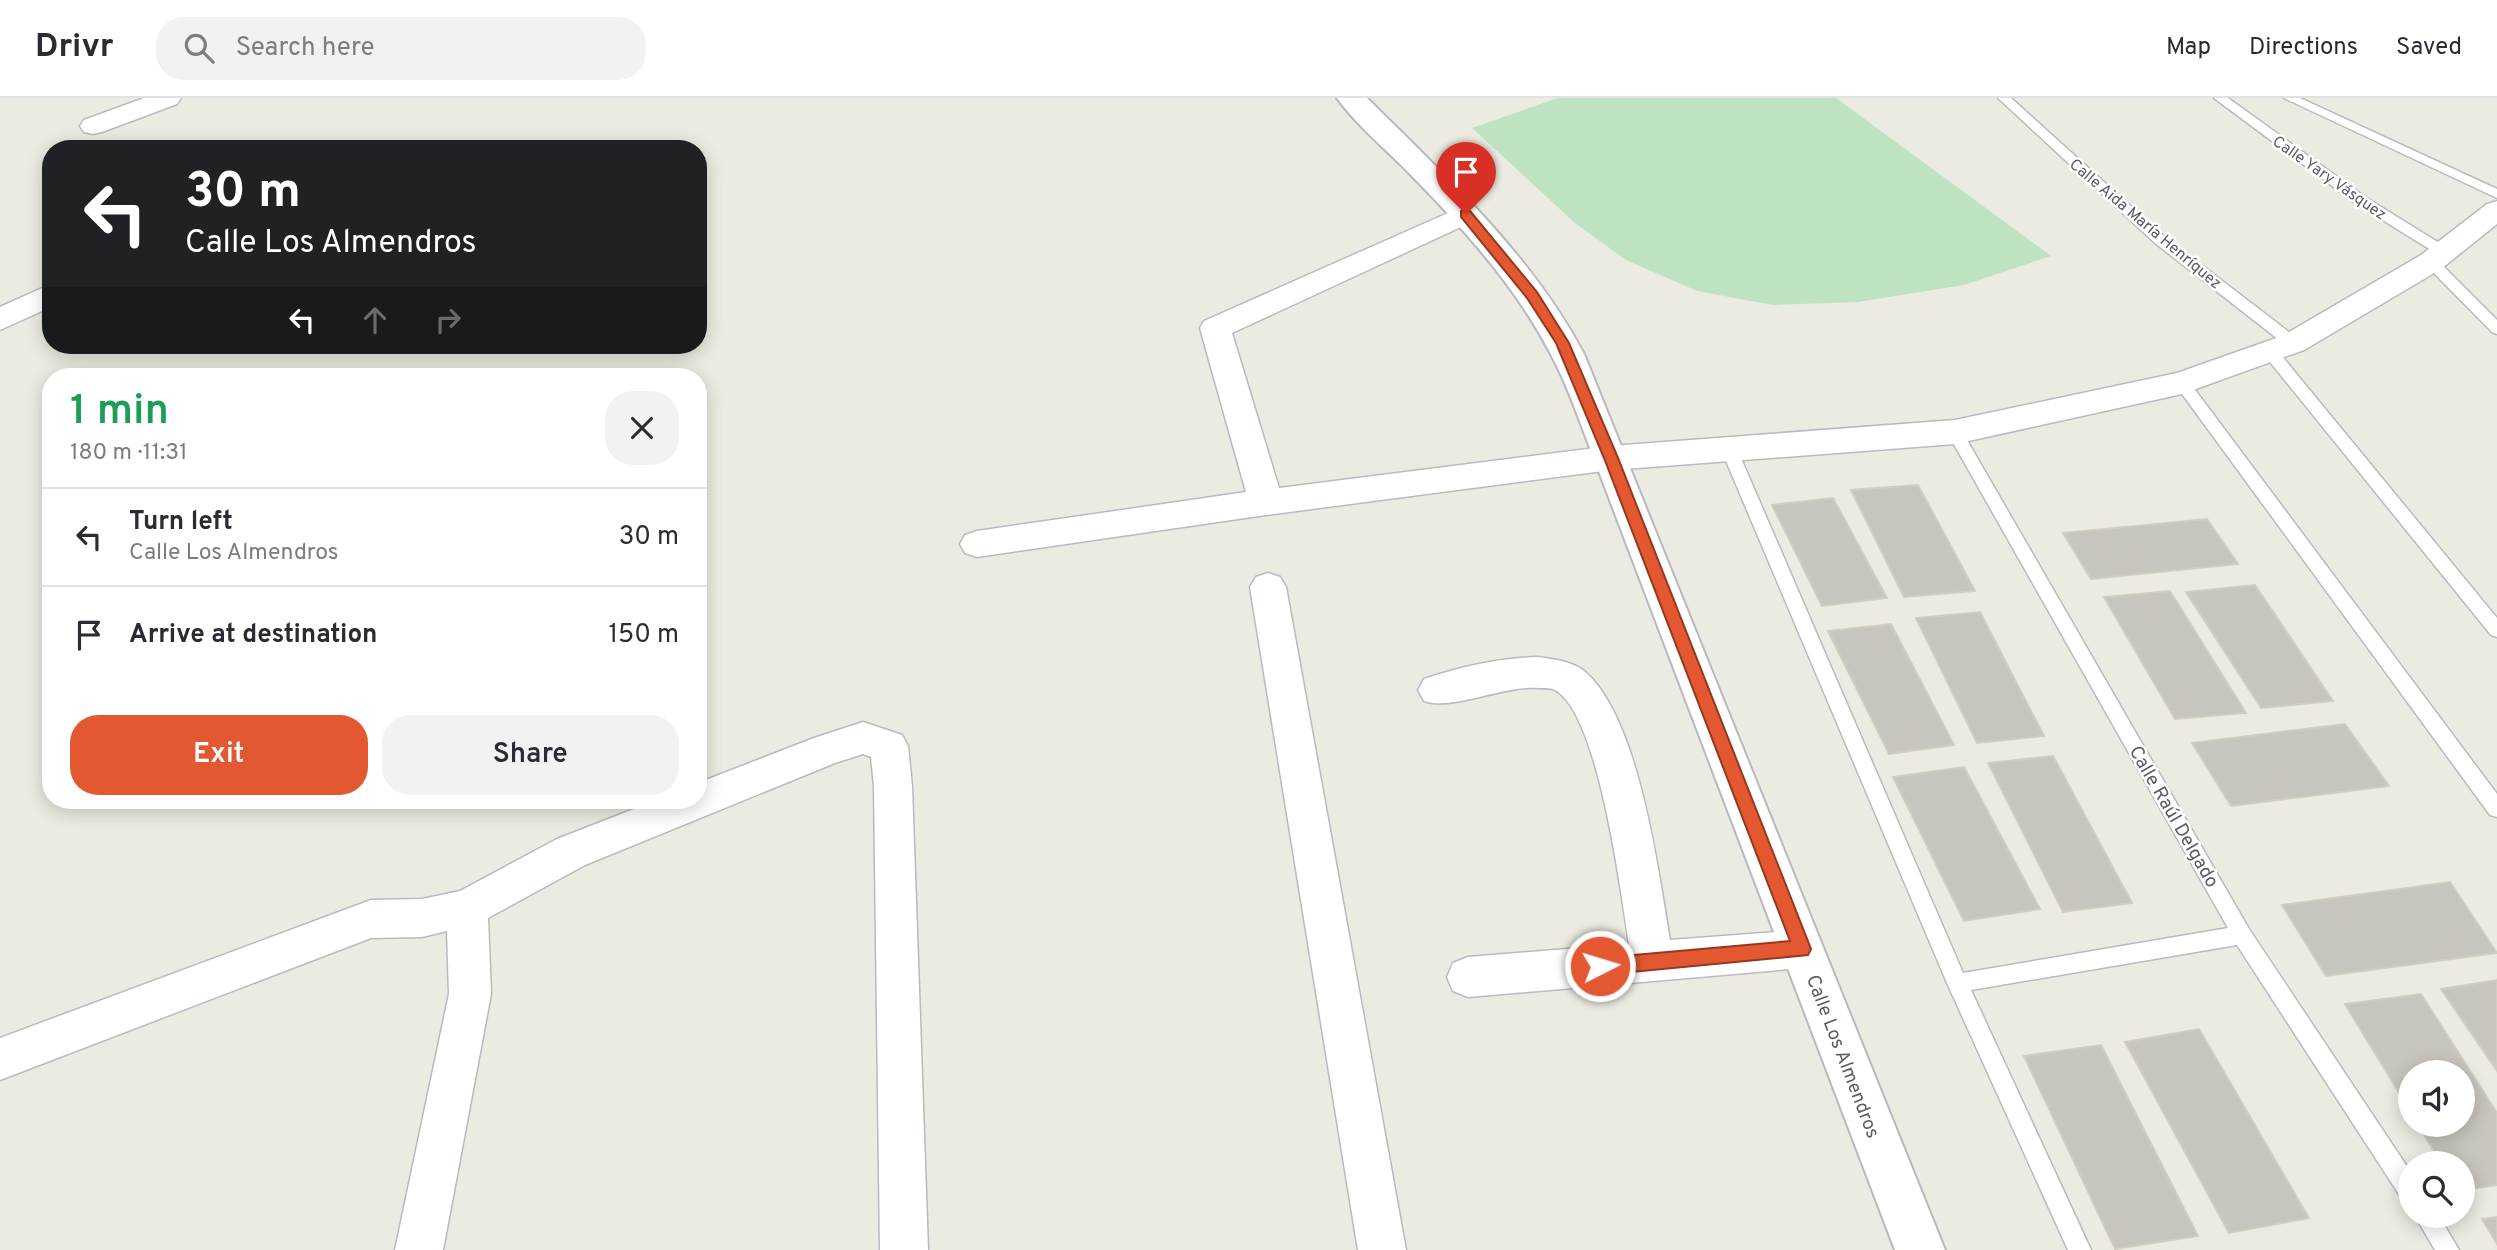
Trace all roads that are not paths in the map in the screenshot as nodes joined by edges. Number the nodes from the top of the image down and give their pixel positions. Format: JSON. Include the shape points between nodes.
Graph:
{"nodes":[{"id":1,"x":168,"y":98,"type":"edge"},
{"id":2,"x":1351,"y":98,"type":"edge"},
{"id":3,"x":2004,"y":98,"type":"edge"},
{"id":4,"x":2220,"y":98,"type":"edge"},
{"id":5,"x":2290,"y":98,"type":"edge"},
{"id":6,"x":93,"y":126,"type":"dead end"},
{"id":7,"x":2497,"y":194,"type":"edge"},
{"id":8,"x":2497,"y":210,"type":"edge"},
{"id":9,"x":1466,"y":214,"type":"junction"},
{"id":10,"x":2437,"y":257,"type":"junction"},
{"id":11,"x":42,"y":299,"type":"edge"},
{"id":12,"x":0,"y":320,"type":"edge"},
{"id":13,"x":2497,"y":329,"type":"edge"},
{"id":14,"x":2282,"y":348,"type":"junction"},
{"id":15,"x":2182,"y":383,"type":"junction"},
{"id":16,"x":1955,"y":432,"type":"junction"},
{"id":17,"x":1729,"y":449,"type":"junction"},
{"id":18,"x":1611,"y":458,"type":"junction"},
{"id":19,"x":1266,"y":502,"type":"junction"},
{"id":20,"x":977,"y":544,"type":"dead end"},
{"id":21,"x":1268,"y":587,"type":"dead end"},
{"id":22,"x":2497,"y":630,"type":"edge"},
{"id":23,"x":1437,"y":690,"type":"dead end"},
{"id":24,"x":707,"y":797,"type":"edge"},
{"id":25,"x":2497,"y":808,"type":"edge"},
{"id":26,"x":678,"y":809,"type":"edge"},
{"id":27,"x":467,"y":908,"type":"junction"},
{"id":28,"x":2242,"y":935,"type":"junction"},
{"id":29,"x":1802,"y":949,"type":"junction"},
{"id":30,"x":1653,"y":962,"type":"junction"},
{"id":31,"x":1468,"y":977,"type":"dead end"},
{"id":32,"x":1957,"y":983,"type":"junction"},
{"id":33,"x":0,"y":1059,"type":"edge"},
{"id":34,"x":2398,"y":1173,"type":"edge"},
{"id":35,"x":2434,"y":1228,"type":"edge"},
{"id":36,"x":419,"y":1250,"type":"edge"},
{"id":37,"x":904,"y":1250,"type":"edge"},
{"id":38,"x":1382,"y":1250,"type":"edge"},
{"id":39,"x":1920,"y":1250,"type":"edge"},
{"id":40,"x":2080,"y":1250,"type":"edge"},
{"id":41,"x":2448,"y":1250,"type":"edge"}],
"edges":[{"from":1,"to":6,"type":"street"},
{"from":2,"to":9,"type":"street","name":"Calle Los Almendros"},
{"from":3,"to":14,"type":"lane","name":"Calle Aida María Henríquez"},
{"from":4,"to":10,"type":"lane","name":"Calle Yary Vásquez"},
{"from":5,"to":7,"type":"lane"},
{"from":8,"to":10,"type":"street"},
{"from":9,"to":18,"type":"street","name":"Calle Los Almendros","via":[[1532,295],[1563,343]]},
{"from":9,"to":19,"type":"street","via":[[1215,328]]},
{"from":10,"to":13,"type":"lane","name":"Calle Yary Vásquez"},
{"from":10,"to":14,"type":"street"},
{"from":11,"to":12,"type":"street"},
{"from":14,"to":15,"type":"street"},
{"from":14,"to":22,"type":"lane","name":"Calle Aida María Henríquez"},
{"from":15,"to":16,"type":"street"},
{"from":15,"to":25,"type":"lane"},
{"from":16,"to":17,"type":"street"},
{"from":16,"to":28,"type":"lane","name":"Calle Raúl Delgado"},
{"from":17,"to":18,"type":"street"},
{"from":17,"to":32,"type":"lane"},
{"from":18,"to":19,"type":"street"},
{"from":18,"to":29,"type":"street","name":"Calle Los Almendros"},
{"from":19,"to":20,"type":"street"},
{"from":21,"to":38,"type":"street"},
{"from":23,"to":30,"type":"street","via":[[1542,671],[1571,680],[1591,705],[1618,774]]},
{"from":24,"to":37,"type":"street","via":[[863,738],[889,746],[898,891]]},
{"from":26,"to":27,"type":"street","via":[[572,852]]},
{"from":27,"to":33,"type":"street","via":[[422,918],[371,919]]},
{"from":27,"to":36,"type":"street","via":[[470,994]]},
{"from":28,"to":32,"type":"lane"},
{"from":28,"to":34,"type":"lane","name":"Calle Raúl Delgado"},
{"from":29,"to":30,"type":"street"},
{"from":29,"to":39,"type":"street","name":"Calle Los Almendros"},
{"from":30,"to":31,"type":"street"},
{"from":32,"to":40,"type":"lane"},
{"from":35,"to":41,"type":"lane"}]}
